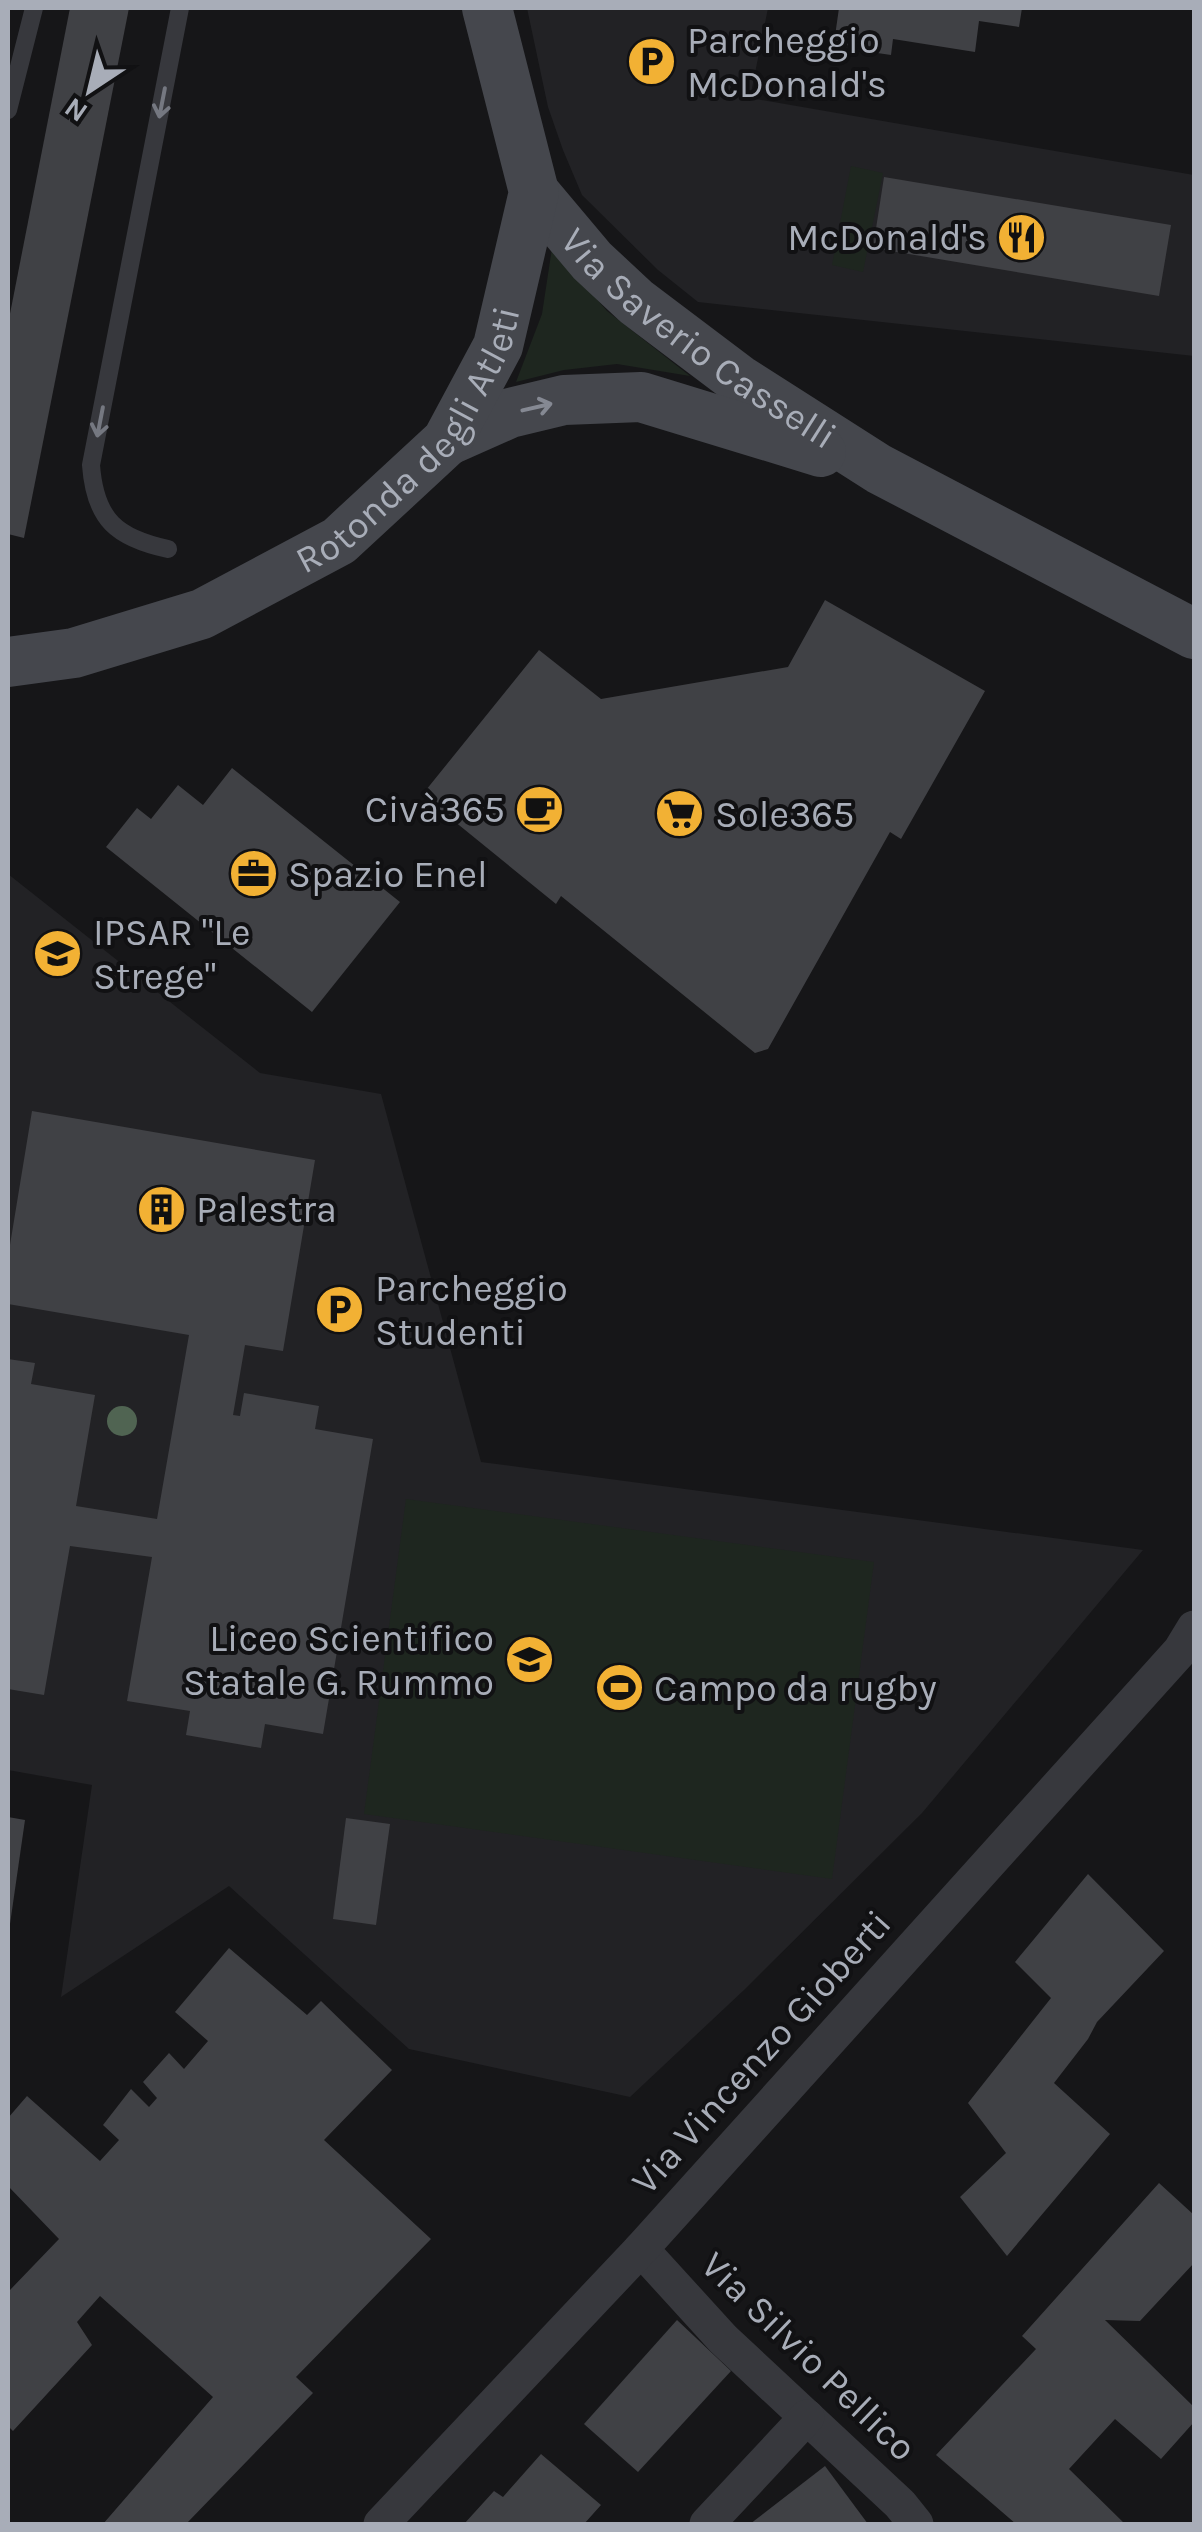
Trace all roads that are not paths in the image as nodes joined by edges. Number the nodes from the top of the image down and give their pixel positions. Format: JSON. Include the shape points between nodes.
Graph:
{"nodes":[{"id":1,"x":34,"y":8,"type":"edge"},
{"id":2,"x":180,"y":8,"type":"edge"},
{"id":3,"x":487,"y":8,"type":"edge"},
{"id":4,"x":8,"y":110,"type":"edge"},
{"id":5,"x":534,"y":192,"type":"junction"},
{"id":6,"x":446,"y":442,"type":"junction"},
{"id":7,"x":878,"y":469,"type":"junction"},
{"id":8,"x":168,"y":550,"type":"dead end"},
{"id":9,"x":1194,"y":634,"type":"edge"},
{"id":10,"x":8,"y":662,"type":"edge"},
{"id":11,"x":1194,"y":1628,"type":"edge"},
{"id":12,"x":641,"y":2249,"type":"junction"},
{"id":13,"x":807,"y":2417,"type":"junction"},
{"id":14,"x":381,"y":2524,"type":"edge"},
{"id":15,"x":707,"y":2524,"type":"edge"},
{"id":16,"x":916,"y":2524,"type":"edge"}],
"edges":[{"from":1,"to":4,"type":"lane"},
{"from":2,"to":8,"type":"lane","one_way":true,"via":[[92,465],[92,485],[107,518],[128,538]]},
{"from":3,"to":5,"type":"main road","name":"Rotonda degli Atleti"},
{"from":5,"to":6,"type":"main road","name":"Rotonda degli Atleti","via":[[498,346]]},
{"from":5,"to":7,"type":"main road","name":"Via Saverio Casselli","via":[[636,302],[738,379]]},
{"from":6,"to":7,"type":"main road","name":"Via Saverio Casselli","one_way":true,"via":[[528,408],[641,397]]},
{"from":6,"to":10,"type":"main road","name":"Rotonda degli Atleti","via":[[339,541],[202,614],[74,653]]},
{"from":7,"to":9,"type":"main road","name":"Via Saverio Casselli"},
{"from":11,"to":12,"type":"street","name":"Via Vincenzo Gioberti"},
{"from":12,"to":13,"type":"street","name":"Via Silvio Pellico"},
{"from":12,"to":14,"type":"street","name":"Via Vincenzo Gioberti"},
{"from":13,"to":15,"type":"street"},
{"from":13,"to":16,"type":"street","name":"Via Silvio Pellico"}]}
